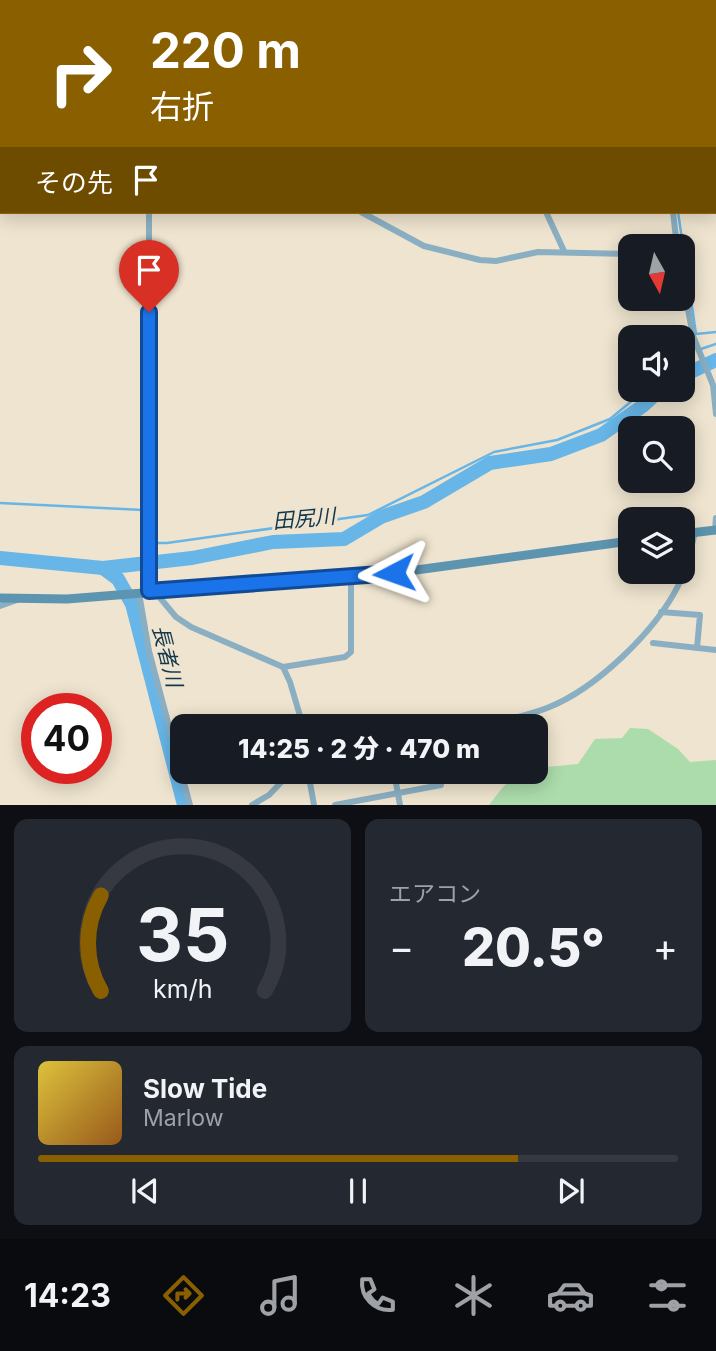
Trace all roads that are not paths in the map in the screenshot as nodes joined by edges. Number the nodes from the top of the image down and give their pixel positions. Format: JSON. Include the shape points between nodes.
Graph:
{"nodes":[{"id":1,"x":149,"y":214,"type":"edge"},
{"id":2,"x":365,"y":214,"type":"edge"},
{"id":3,"x":547,"y":214,"type":"edge"},
{"id":4,"x":673,"y":214,"type":"edge"},
{"id":5,"x":676,"y":234,"type":"edge"},
{"id":6,"x":564,"y":251,"type":"junction"},
{"id":7,"x":618,"y":253,"type":"edge"},
{"id":8,"x":688,"y":312,"type":"edge"},
{"id":9,"x":716,"y":414,"type":"edge"},
{"id":10,"x":716,"y":518,"type":"edge"},
{"id":11,"x":716,"y":530,"type":"edge"},
{"id":12,"x":695,"y":532,"type":"edge"},
{"id":13,"x":618,"y":543,"type":"edge"},
{"id":14,"x":351,"y":576,"type":"junction"},
{"id":15,"x":679,"y":584,"type":"edge"},
{"id":16,"x":145,"y":592,"type":"junction"},
{"id":17,"x":0,"y":598,"type":"edge"},
{"id":18,"x":19,"y":600,"type":"junction"},
{"id":19,"x":0,"y":606,"type":"edge"},
{"id":20,"x":661,"y":612,"type":"junction"},
{"id":21,"x":653,"y":643,"type":"dead end"},
{"id":22,"x":697,"y":648,"type":"junction"},
{"id":23,"x":716,"y":650,"type":"edge"},
{"id":24,"x":284,"y":667,"type":"junction"},
{"id":25,"x":300,"y":714,"type":"edge"},
{"id":26,"x":526,"y":714,"type":"edge"},
{"id":27,"x":279,"y":784,"type":"edge"},
{"id":28,"x":310,"y":784,"type":"edge"},
{"id":29,"x":396,"y":784,"type":"edge"},
{"id":30,"x":441,"y":784,"type":"edge"},
{"id":31,"x":398,"y":793,"type":"junction"},
{"id":32,"x":190,"y":805,"type":"edge"},
{"id":33,"x":252,"y":805,"type":"edge"},
{"id":34,"x":314,"y":805,"type":"edge"},
{"id":35,"x":335,"y":805,"type":"edge"},
{"id":36,"x":400,"y":805,"type":"edge"}],
"edges":[{"from":1,"to":16,"type":"street"},
{"from":2,"to":6,"type":"street","via":[[424,246],[480,260]]},
{"from":3,"to":6,"type":"street"},
{"from":4,"to":5,"type":"street"},
{"from":6,"to":7,"type":"street"},
{"from":8,"to":9,"type":"street","via":[[713,385]]},
{"from":10,"to":11,"type":"street"},
{"from":11,"to":12,"type":"street"},
{"from":13,"to":14,"type":"street"},
{"from":14,"to":16,"type":"street"},
{"from":14,"to":24,"type":"street","via":[[351,652],[345,657]]},
{"from":15,"to":20,"type":"street"},
{"from":16,"to":18,"type":"street"},
{"from":16,"to":24,"type":"street","via":[[191,627]]},
{"from":16,"to":32,"type":"street","via":[[149,651]]},
{"from":17,"to":18,"type":"street"},
{"from":18,"to":19,"type":"street"},
{"from":20,"to":22,"type":"street","via":[[700,615]]},
{"from":20,"to":26,"type":"street","via":[[637,641],[581,691]]},
{"from":21,"to":22,"type":"street"},
{"from":22,"to":23,"type":"street"},
{"from":24,"to":25,"type":"street"},
{"from":27,"to":33,"type":"street"},
{"from":28,"to":34,"type":"street"},
{"from":29,"to":31,"type":"street"},
{"from":30,"to":31,"type":"street"},
{"from":31,"to":35,"type":"street"},
{"from":31,"to":36,"type":"street"}]}
